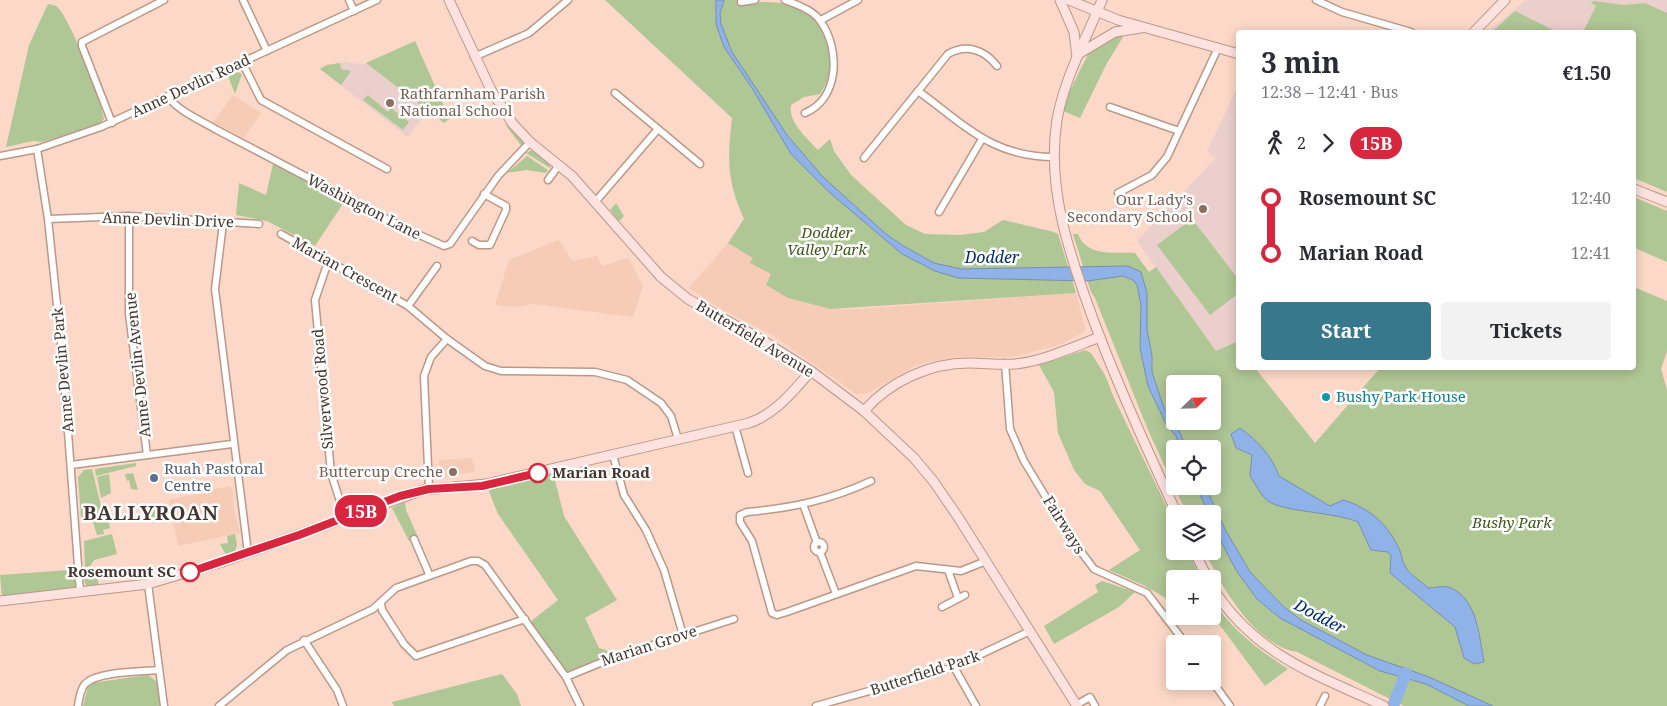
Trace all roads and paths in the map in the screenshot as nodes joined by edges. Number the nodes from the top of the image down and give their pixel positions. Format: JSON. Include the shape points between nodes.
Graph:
{"nodes":[{"id":1,"x":164,"y":0,"type":"edge"},
{"id":2,"x":243,"y":0,"type":"edge"},
{"id":3,"x":349,"y":0,"type":"edge"},
{"id":4,"x":377,"y":0,"type":"edge"},
{"id":5,"x":449,"y":0,"type":"edge"},
{"id":6,"x":568,"y":0,"type":"edge"},
{"id":7,"x":755,"y":0,"type":"edge"},
{"id":8,"x":785,"y":0,"type":"edge"},
{"id":9,"x":858,"y":0,"type":"edge"},
{"id":10,"x":1060,"y":0,"type":"edge"},
{"id":11,"x":1069,"y":0,"type":"edge"},
{"id":12,"x":1102,"y":0,"type":"edge"},
{"id":13,"x":1316,"y":0,"type":"edge"},
{"id":14,"x":1501,"y":1,"type":"edge"},
{"id":15,"x":741,"y":2,"type":"dead end"},
{"id":16,"x":354,"y":11,"type":"junction"},
{"id":17,"x":1096,"y":13,"type":"junction"},
{"id":18,"x":821,"y":20,"type":"junction"},
{"id":19,"x":1146,"y":28,"type":"junction"},
{"id":20,"x":1405,"y":30,"type":"edge"},
{"id":21,"x":1476,"y":30,"type":"edge"},
{"id":22,"x":1218,"y":48,"type":"junction"},
{"id":23,"x":267,"y":51,"type":"junction"},
{"id":24,"x":1236,"y":53,"type":"edge"},
{"id":25,"x":1079,"y":56,"type":"junction"},
{"id":26,"x":474,"y":57,"type":"junction"},
{"id":27,"x":242,"y":62,"type":"junction"},
{"id":28,"x":997,"y":66,"type":"dead end"},
{"id":29,"x":918,"y":91,"type":"junction"},
{"id":30,"x":614,"y":93,"type":"dead end"},
{"id":31,"x":168,"y":97,"type":"junction"},
{"id":32,"x":1110,"y":106,"type":"dead end"},
{"id":33,"x":805,"y":113,"type":"dead end"},
{"id":34,"x":112,"y":123,"type":"junction"},
{"id":35,"x":658,"y":130,"type":"junction"},
{"id":36,"x":1180,"y":131,"type":"junction"},
{"id":37,"x":982,"y":139,"type":"junction"},
{"id":38,"x":530,"y":142,"type":"junction"},
{"id":39,"x":37,"y":149,"type":"junction"},
{"id":40,"x":0,"y":156,"type":"edge"},
{"id":41,"x":1054,"y":157,"type":"junction"},
{"id":42,"x":864,"y":158,"type":"dead end"},
{"id":43,"x":700,"y":164,"type":"dead end"},
{"id":44,"x":559,"y":165,"type":"junction"},
{"id":45,"x":387,"y":169,"type":"dead end"},
{"id":46,"x":548,"y":180,"type":"dead end"},
{"id":47,"x":1636,"y":190,"type":"edge"},
{"id":48,"x":1118,"y":193,"type":"dead end"},
{"id":49,"x":484,"y":194,"type":"junction"},
{"id":50,"x":596,"y":201,"type":"junction"},
{"id":51,"x":1667,"y":202,"type":"edge"},
{"id":52,"x":939,"y":212,"type":"dead end"},
{"id":53,"x":129,"y":216,"type":"junction"},
{"id":54,"x":48,"y":220,"type":"junction"},
{"id":55,"x":223,"y":223,"type":"junction"},
{"id":56,"x":259,"y":224,"type":"dead end"},
{"id":57,"x":281,"y":234,"type":"dead end"},
{"id":58,"x":472,"y":241,"type":"dead end"},
{"id":59,"x":328,"y":262,"type":"junction"},
{"id":60,"x":437,"y":266,"type":"dead end"},
{"id":61,"x":408,"y":306,"type":"junction"},
{"id":62,"x":1100,"y":337,"type":"junction"},
{"id":63,"x":447,"y":339,"type":"junction"},
{"id":64,"x":1005,"y":364,"type":"junction"},
{"id":65,"x":811,"y":371,"type":"junction"},
{"id":66,"x":864,"y":411,"type":"junction"},
{"id":67,"x":735,"y":426,"type":"junction"},
{"id":68,"x":678,"y":440,"type":"junction"},
{"id":69,"x":232,"y":444,"type":"junction"},
{"id":70,"x":147,"y":455,"type":"junction"},
{"id":71,"x":613,"y":455,"type":"junction"},
{"id":72,"x":71,"y":465,"type":"junction"},
{"id":73,"x":748,"y":473,"type":"dead end"},
{"id":74,"x":871,"y":481,"type":"dead end"},
{"id":75,"x":429,"y":489,"type":"junction"},
{"id":76,"x":803,"y":504,"type":"junction"},
{"id":77,"x":1173,"y":505,"type":"edge"},
{"id":78,"x":345,"y":517,"type":"junction"},
{"id":79,"x":414,"y":539,"type":"dead end"},
{"id":80,"x":248,"y":553,"type":"junction"},
{"id":81,"x":986,"y":560,"type":"junction"},
{"id":82,"x":948,"y":570,"type":"junction"},
{"id":83,"x":429,"y":574,"type":"junction"},
{"id":84,"x":148,"y":584,"type":"junction"},
{"id":85,"x":80,"y":592,"type":"junction"},
{"id":86,"x":836,"y":594,"type":"junction"},
{"id":87,"x":1221,"y":600,"type":"edge"},
{"id":88,"x":0,"y":601,"type":"edge"},
{"id":89,"x":381,"y":604,"type":"junction"},
{"id":90,"x":942,"y":607,"type":"dead end"},
{"id":91,"x":525,"y":619,"type":"junction"},
{"id":92,"x":734,"y":619,"type":"dead end"},
{"id":93,"x":1030,"y":631,"type":"junction"},
{"id":94,"x":683,"y":635,"type":"junction"},
{"id":95,"x":1179,"y":635,"type":"edge"},
{"id":96,"x":304,"y":640,"type":"junction"},
{"id":97,"x":954,"y":667,"type":"junction"},
{"id":98,"x":158,"y":670,"type":"junction"},
{"id":99,"x":566,"y":677,"type":"junction"},
{"id":100,"x":1218,"y":690,"type":"edge"},
{"id":101,"x":1325,"y":696,"type":"dead end"},
{"id":102,"x":1077,"y":705,"type":"edge"},
{"id":103,"x":78,"y":706,"type":"edge"},
{"id":104,"x":164,"y":706,"type":"edge"},
{"id":105,"x":219,"y":706,"type":"edge"},
{"id":106,"x":343,"y":706,"type":"edge"},
{"id":107,"x":580,"y":706,"type":"edge"},
{"id":108,"x":816,"y":706,"type":"edge"},
{"id":109,"x":976,"y":706,"type":"edge"},
{"id":110,"x":1095,"y":706,"type":"edge"},
{"id":111,"x":1230,"y":706,"type":"edge"},
{"id":112,"x":1320,"y":706,"type":"edge"},
{"id":113,"x":1384,"y":706,"type":"edge"}],
"edges":[{"from":1,"to":34,"type":"street","via":[[82,42]]},
{"from":2,"to":23,"type":"street"},
{"from":3,"to":16,"type":"street"},
{"from":4,"to":16,"type":"street","name":"Anne Devlin Road"},
{"from":5,"to":26,"type":"main road","name":"Butterfield Avenue"},
{"from":6,"to":26,"type":"street","via":[[529,33]]},
{"from":7,"to":15,"type":"street"},
{"from":8,"to":18,"type":"street"},
{"from":9,"to":18,"type":"street"},
{"from":10,"to":25,"type":"main road","via":[[1074,32]]},
{"from":11,"to":17,"type":"main road"},
{"from":12,"to":17,"type":"main road"},
{"from":13,"to":20,"type":"street","via":[[1342,12]]},
{"from":14,"to":21,"type":"main road"},
{"from":16,"to":23,"type":"street","name":"Anne Devlin Road"},
{"from":17,"to":19,"type":"main road"},
{"from":17,"to":25,"type":"main road"},
{"from":18,"to":33,"type":"street","via":[[832,45],[834,71],[824,96]]},
{"from":19,"to":22,"type":"main road"},
{"from":19,"to":25,"type":"main road","via":[[1115,32]]},
{"from":22,"to":24,"type":"main road"},
{"from":22,"to":36,"type":"street"},
{"from":23,"to":27,"type":"street","name":"Anne Devlin Road"},
{"from":25,"to":41,"type":"main road","via":[[1060,105]]},
{"from":26,"to":38,"type":"main road","name":"Butterfield Avenue","via":[[502,109]]},
{"from":27,"to":31,"type":"street","name":"Anne Devlin Road"},
{"from":27,"to":45,"type":"street","via":[[261,100]]},
{"from":28,"to":29,"type":"street","via":[[990,57],[974,49],[957,49],[948,54]]},
{"from":29,"to":37,"type":"street"},
{"from":29,"to":42,"type":"street"},
{"from":30,"to":35,"type":"street"},
{"from":31,"to":34,"type":"street","name":"Anne Devlin Road"},
{"from":31,"to":49,"type":"street","name":"Washington Lane","via":[[188,114],[444,246],[450,244]]},
{"from":32,"to":36,"type":"street"},
{"from":34,"to":39,"type":"street","name":"Anne Devlin Road"},
{"from":35,"to":43,"type":"street"},
{"from":35,"to":50,"type":"street"},
{"from":36,"to":48,"type":"street","via":[[1167,157],[1152,175]]},
{"from":37,"to":41,"type":"street","via":[[995,147],[1025,156]]},
{"from":37,"to":52,"type":"street"},
{"from":38,"to":44,"type":"main road","name":"Butterfield Avenue"},
{"from":38,"to":49,"type":"street","name":"Washington Lane"},
{"from":39,"to":40,"type":"street","name":"Anne Devlin Road"},
{"from":39,"to":54,"type":"street","name":"Anne Devlin Park"},
{"from":41,"to":62,"type":"main road","via":[[1058,199],[1074,261]]},
{"from":44,"to":46,"type":"street"},
{"from":44,"to":50,"type":"main road","name":"Butterfield Avenue"},
{"from":47,"to":51,"type":"main road"},
{"from":49,"to":58,"type":"street","via":[[506,206],[506,210],[490,245]]},
{"from":50,"to":65,"type":"main road","name":"Butterfield Avenue","via":[[673,289]]},
{"from":53,"to":54,"type":"street","name":"Anne Devlin Drive"},
{"from":53,"to":55,"type":"street","name":"Anne Devlin Drive"},
{"from":53,"to":70,"type":"street","name":"Anne Devlin Avenue","via":[[129,314]]},
{"from":54,"to":72,"type":"street","name":"Anne Devlin Park"},
{"from":55,"to":56,"type":"street","name":"Anne Devlin Drive"},
{"from":55,"to":69,"type":"street","via":[[215,289]]},
{"from":57,"to":59,"type":"street","name":"Marian Crescent"},
{"from":59,"to":61,"type":"street","name":"Marian Crescent"},
{"from":59,"to":78,"type":"street","name":"Silverwood Road","via":[[315,300],[331,473]]},
{"from":60,"to":61,"type":"street","name":"Marian Crescent"},
{"from":61,"to":63,"type":"street","name":"Marian Crescent"},
{"from":62,"to":64,"type":"main road","via":[[1050,355]]},
{"from":62,"to":77,"type":"main road"},
{"from":63,"to":68,"type":"street","name":"Marian Crescent","via":[[485,366],[501,371],[595,372],[627,380],[661,403],[671,416]]},
{"from":63,"to":75,"type":"street","via":[[431,357],[424,376]]},
{"from":64,"to":66,"type":"main road","via":[[953,364],[919,372]]},
{"from":64,"to":95,"type":"street","name":"Fairways","via":[[1010,429],[1024,461],[1070,537],[1094,569],[1147,593]]},
{"from":65,"to":66,"type":"main road","name":"Butterfield Avenue"},
{"from":65,"to":67,"type":"main road","via":[[763,418]]},
{"from":66,"to":81,"type":"main road","name":"Butterfield Avenue","via":[[914,458],[934,482]]},
{"from":67,"to":68,"type":"main road"},
{"from":67,"to":73,"type":"street"},
{"from":68,"to":71,"type":"main road"},
{"from":69,"to":70,"type":"street"},
{"from":69,"to":80,"type":"street"},
{"from":70,"to":72,"type":"street"},
{"from":71,"to":75,"type":"main road","via":[[482,486]]},
{"from":71,"to":94,"type":"street","via":[[624,495],[646,530],[664,570]]},
{"from":72,"to":85,"type":"street","name":"Anne Devlin Park"},
{"from":74,"to":76,"type":"street","via":[[840,495]]},
{"from":75,"to":78,"type":"main road","via":[[400,496]]},
{"from":76,"to":86,"type":"street","via":[[817,543],[815,549],[820,552]]},
{"from":76,"to":86,"type":"street","via":[[740,515],[740,522],[752,541],[769,609],[777,615]]},
{"from":78,"to":80,"type":"main road"},
{"from":79,"to":83,"type":"street"},
{"from":80,"to":84,"type":"main road"},
{"from":81,"to":82,"type":"street"},
{"from":81,"to":93,"type":"main road","name":"Butterfield Avenue"},
{"from":82,"to":86,"type":"street","via":[[916,566]]},
{"from":82,"to":90,"type":"street","via":[[961,596]]},
{"from":83,"to":89,"type":"street","via":[[396,588]]},
{"from":83,"to":91,"type":"street","via":[[471,561],[485,564]]},
{"from":84,"to":85,"type":"main road"},
{"from":84,"to":98,"type":"street"},
{"from":85,"to":88,"type":"main road"},
{"from":87,"to":113,"type":"main road","via":[[1230,614],[1264,646]]},
{"from":89,"to":91,"type":"street","via":[[404,644],[416,656]]},
{"from":89,"to":96,"type":"street"},
{"from":91,"to":99,"type":"street"},
{"from":92,"to":94,"type":"street","name":"Marian Grove"},
{"from":93,"to":97,"type":"street","name":"Butterfield Park"},
{"from":93,"to":102,"type":"main road","name":"Butterfield Avenue"},
{"from":94,"to":99,"type":"street","name":"Marian Grove","via":[[592,665]]},
{"from":96,"to":105,"type":"street","via":[[280,655]]},
{"from":96,"to":106,"type":"street","via":[[337,690]]},
{"from":97,"to":108,"type":"street","name":"Butterfield Park"},
{"from":97,"to":109,"type":"street"},
{"from":98,"to":103,"type":"street","via":[[92,679],[85,684]]},
{"from":98,"to":104,"type":"street"},
{"from":99,"to":107,"type":"street"},
{"from":100,"to":111,"type":"street"},
{"from":101,"to":112,"type":"street"},
{"from":102,"to":110,"type":"street","via":[[1090,697]]}]}
